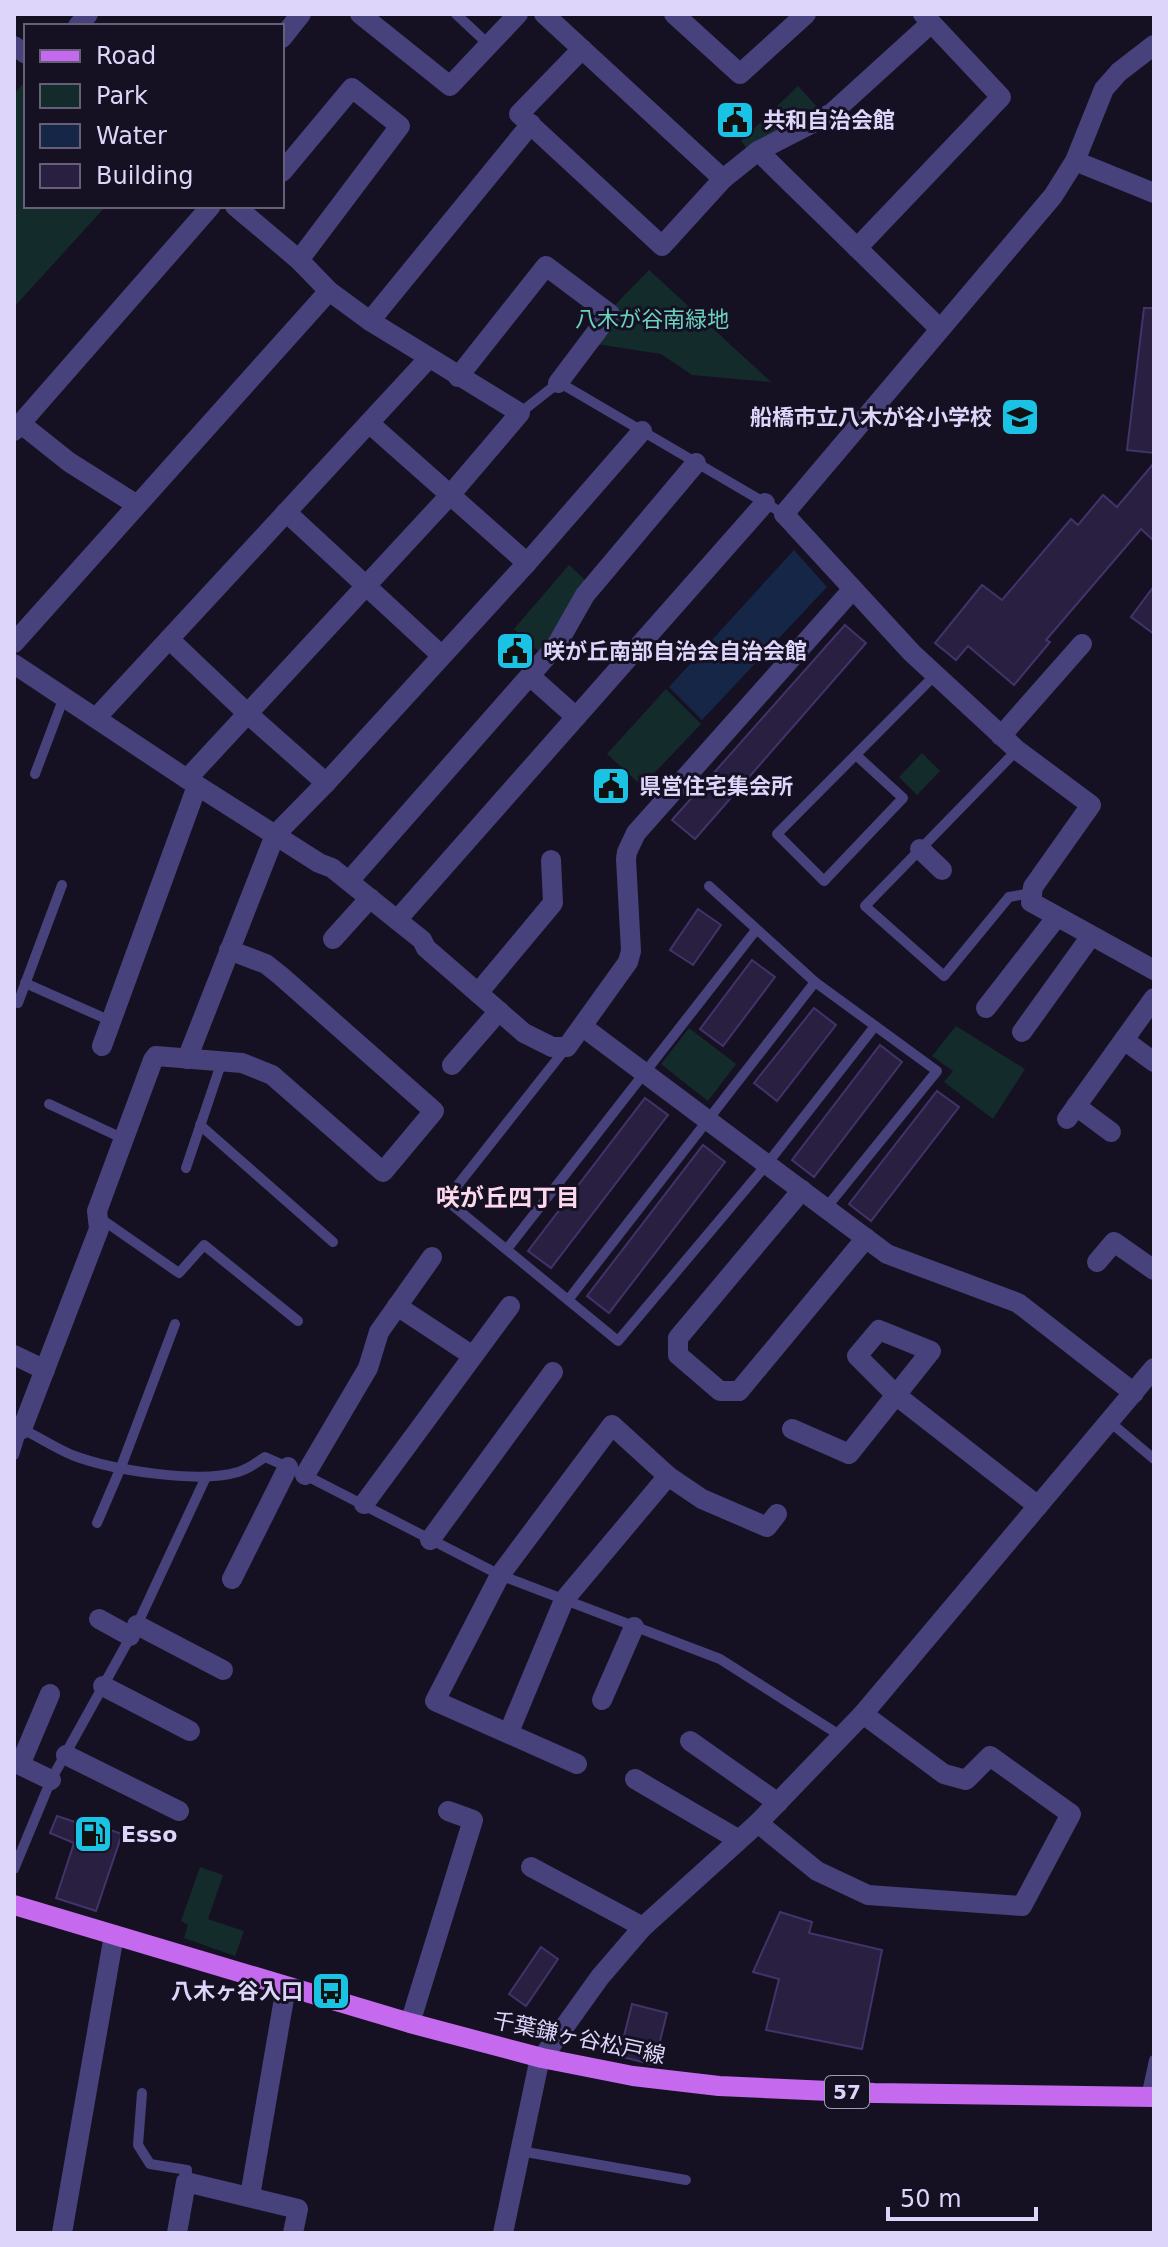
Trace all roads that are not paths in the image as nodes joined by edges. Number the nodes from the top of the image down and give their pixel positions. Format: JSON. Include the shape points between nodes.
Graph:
{"nodes":[{"id":1,"x":360,"y":14,"type":"edge"},
{"id":2,"x":456,"y":14,"type":"edge"},
{"id":3,"x":518,"y":14,"type":"edge"},
{"id":4,"x":544,"y":14,"type":"edge"},
{"id":5,"x":674,"y":14,"type":"edge"},
{"id":6,"x":805,"y":14,"type":"edge"},
{"id":7,"x":295,"y":17,"type":"edge"},
{"id":8,"x":926,"y":19,"type":"edge"},
{"id":9,"x":284,"y":35,"type":"edge"},
{"id":10,"x":489,"y":45,"type":"junction"},
{"id":11,"x":1154,"y":45,"type":"edge"},
{"id":12,"x":582,"y":49,"type":"junction"},
{"id":13,"x":531,"y":124,"type":"junction"},
{"id":14,"x":758,"y":151,"type":"junction"},
{"id":15,"x":1075,"y":161,"type":"junction"},
{"id":16,"x":284,"y":170,"type":"edge"},
{"id":17,"x":723,"y":179,"type":"junction"},
{"id":18,"x":1154,"y":193,"type":"edge"},
{"id":19,"x":209,"y":208,"type":"edge"},
{"id":20,"x":245,"y":209,"type":"edge"},
{"id":21,"x":857,"y":248,"type":"junction"},
{"id":22,"x":299,"y":260,"type":"junction"},
{"id":23,"x":329,"y":291,"type":"junction"},
{"id":24,"x":370,"y":321,"type":"junction"},
{"id":25,"x":940,"y":329,"type":"junction"},
{"id":26,"x":428,"y":359,"type":"junction"},
{"id":27,"x":458,"y":377,"type":"junction"},
{"id":28,"x":558,"y":383,"type":"junction"},
{"id":29,"x":520,"y":413,"type":"junction"},
{"id":30,"x":369,"y":423,"type":"junction"},
{"id":31,"x":17,"y":427,"type":"edge"},
{"id":32,"x":642,"y":431,"type":"junction"},
{"id":33,"x":696,"y":463,"type":"junction"},
{"id":34,"x":451,"y":494,"type":"junction"},
{"id":35,"x":765,"y":503,"type":"junction"},
{"id":36,"x":137,"y":505,"type":"junction"},
{"id":37,"x":286,"y":512,"type":"junction"},
{"id":38,"x":784,"y":514,"type":"junction"},
{"id":39,"x":527,"y":563,"type":"junction"},
{"id":40,"x":366,"y":586,"type":"junction"},
{"id":41,"x":853,"y":589,"type":"junction"},
{"id":42,"x":169,"y":639,"type":"junction"},
{"id":43,"x":14,"y":643,"type":"edge"},
{"id":44,"x":1082,"y":644,"type":"dead end"},
{"id":45,"x":441,"y":655,"type":"junction"},
{"id":46,"x":14,"y":664,"type":"edge"},
{"id":47,"x":935,"y":675,"type":"junction"},
{"id":48,"x":530,"y":676,"type":"junction"},
{"id":49,"x":64,"y":697,"type":"junction"},
{"id":50,"x":248,"y":714,"type":"junction"},
{"id":51,"x":576,"y":717,"type":"junction"},
{"id":52,"x":96,"y":718,"type":"junction"},
{"id":53,"x":1001,"y":736,"type":"junction"},
{"id":54,"x":1017,"y":750,"type":"junction"},
{"id":55,"x":856,"y":755,"type":"junction"},
{"id":56,"x":35,"y":774,"type":"dead end"},
{"id":57,"x":192,"y":782,"type":"junction"},
{"id":58,"x":326,"y":783,"type":"junction"},
{"id":59,"x":275,"y":835,"type":"junction"},
{"id":60,"x":920,"y":849,"type":"junction"},
{"id":61,"x":551,"y":860,"type":"dead end"},
{"id":62,"x":942,"y":870,"type":"dead end"},
{"id":63,"x":349,"y":881,"type":"junction"},
{"id":64,"x":62,"y":885,"type":"dead end"},
{"id":65,"x":709,"y":886,"type":"dead end"},
{"id":66,"x":1031,"y":893,"type":"junction"},
{"id":67,"x":370,"y":898,"type":"junction"},
{"id":68,"x":1056,"y":918,"type":"junction"},
{"id":69,"x":397,"y":920,"type":"junction"},
{"id":70,"x":756,"y":930,"type":"junction"},
{"id":71,"x":1091,"y":936,"type":"junction"},
{"id":72,"x":333,"y":939,"type":"dead end"},
{"id":73,"x":229,"y":950,"type":"junction"},
{"id":74,"x":1154,"y":970,"type":"edge"},
{"id":75,"x":815,"y":982,"type":"junction"},
{"id":76,"x":25,"y":983,"type":"junction"},
{"id":77,"x":478,"y":993,"type":"junction"},
{"id":78,"x":1154,"y":998,"type":"edge"},
{"id":79,"x":18,"y":1003,"type":"dead end"},
{"id":80,"x":986,"y":1008,"type":"dead end"},
{"id":81,"x":499,"y":1011,"type":"junction"},
{"id":82,"x":111,"y":1021,"type":"junction"},
{"id":83,"x":875,"y":1026,"type":"junction"},
{"id":84,"x":583,"y":1027,"type":"junction"},
{"id":85,"x":1022,"y":1032,"type":"dead end"},
{"id":86,"x":1124,"y":1040,"type":"junction"},
{"id":87,"x":102,"y":1046,"type":"dead end"},
{"id":88,"x":560,"y":1047,"type":"junction"},
{"id":89,"x":187,"y":1059,"type":"junction"},
{"id":90,"x":222,"y":1061,"type":"junction"},
{"id":91,"x":1154,"y":1062,"type":"edge"},
{"id":92,"x":452,"y":1065,"type":"dead end"},
{"id":93,"x":644,"y":1072,"type":"junction"},
{"id":94,"x":49,"y":1104,"type":"dead end"},
{"id":95,"x":708,"y":1120,"type":"junction"},
{"id":96,"x":200,"y":1125,"type":"junction"},
{"id":97,"x":1111,"y":1132,"type":"dead end"},
{"id":98,"x":124,"y":1139,"type":"junction"},
{"id":99,"x":767,"y":1164,"type":"junction"},
{"id":100,"x":186,"y":1168,"type":"dead end"},
{"id":101,"x":802,"y":1190,"type":"junction"},
{"id":102,"x":826,"y":1208,"type":"junction"},
{"id":103,"x":97,"y":1216,"type":"junction"},
{"id":104,"x":866,"y":1238,"type":"junction"},
{"id":105,"x":333,"y":1242,"type":"dead end"},
{"id":106,"x":507,"y":1249,"type":"junction"},
{"id":107,"x":432,"y":1257,"type":"dead end"},
{"id":108,"x":1097,"y":1262,"type":"dead end"},
{"id":109,"x":1154,"y":1270,"type":"edge"},
{"id":110,"x":568,"y":1300,"type":"junction"},
{"id":111,"x":397,"y":1306,"type":"junction"},
{"id":112,"x":510,"y":1306,"type":"dead end"},
{"id":113,"x":298,"y":1321,"type":"dead end"},
{"id":114,"x":175,"y":1324,"type":"dead end"},
{"id":115,"x":14,"y":1355,"type":"edge"},
{"id":116,"x":473,"y":1356,"type":"junction"},
{"id":117,"x":1154,"y":1368,"type":"edge"},
{"id":118,"x":45,"y":1370,"type":"junction"},
{"id":119,"x":553,"y":1372,"type":"dead end"},
{"id":120,"x":1134,"y":1393,"type":"junction"},
{"id":121,"x":1110,"y":1422,"type":"junction"},
{"id":122,"x":22,"y":1429,"type":"junction"},
{"id":123,"x":792,"y":1429,"type":"dead end"},
{"id":124,"x":14,"y":1455,"type":"edge"},
{"id":125,"x":1154,"y":1459,"type":"edge"},
{"id":126,"x":121,"y":1467,"type":"junction"},
{"id":127,"x":297,"y":1471,"type":"junction"},
{"id":128,"x":668,"y":1476,"type":"junction"},
{"id":129,"x":206,"y":1477,"type":"junction"},
{"id":130,"x":364,"y":1504,"type":"junction"},
{"id":131,"x":1038,"y":1506,"type":"junction"},
{"id":132,"x":777,"y":1514,"type":"dead end"},
{"id":133,"x":97,"y":1523,"type":"dead end"},
{"id":134,"x":430,"y":1540,"type":"junction"},
{"id":135,"x":500,"y":1575,"type":"junction"},
{"id":136,"x":232,"y":1579,"type":"dead end"},
{"id":137,"x":564,"y":1600,"type":"junction"},
{"id":138,"x":99,"y":1619,"type":"dead end"},
{"id":139,"x":634,"y":1627,"type":"junction"},
{"id":140,"x":134,"y":1630,"type":"junction"},
{"id":141,"x":223,"y":1670,"type":"dead end"},
{"id":142,"x":103,"y":1686,"type":"junction"},
{"id":143,"x":50,"y":1694,"type":"dead end"},
{"id":144,"x":602,"y":1700,"type":"dead end"},
{"id":145,"x":863,"y":1714,"type":"junction"},
{"id":146,"x":190,"y":1731,"type":"dead end"},
{"id":147,"x":509,"y":1732,"type":"junction"},
{"id":148,"x":841,"y":1736,"type":"junction"},
{"id":149,"x":690,"y":1741,"type":"dead end"},
{"id":150,"x":66,"y":1755,"type":"junction"},
{"id":151,"x":577,"y":1764,"type":"dead end"},
{"id":152,"x":635,"y":1779,"type":"dead end"},
{"id":153,"x":51,"y":1780,"type":"junction"},
{"id":154,"x":778,"y":1803,"type":"junction"},
{"id":155,"x":179,"y":1811,"type":"dead end"},
{"id":156,"x":448,"y":1811,"type":"dead end"},
{"id":157,"x":758,"y":1823,"type":"junction"},
{"id":158,"x":739,"y":1840,"type":"junction"},
{"id":159,"x":531,"y":1867,"type":"dead end"},
{"id":160,"x":14,"y":1869,"type":"edge"},
{"id":161,"x":14,"y":1905,"type":"edge"},
{"id":162,"x":643,"y":1927,"type":"junction"},
{"id":163,"x":114,"y":1935,"type":"junction"},
{"id":164,"x":286,"y":1987,"type":"junction"},
{"id":165,"x":410,"y":2023,"type":"junction"},
{"id":166,"x":542,"y":2058,"type":"junction"},
{"id":167,"x":1154,"y":2060,"type":"edge"},
{"id":168,"x":142,"y":2093,"type":"dead end"},
{"id":169,"x":1150,"y":2097,"type":"edge"},
{"id":170,"x":520,"y":2151,"type":"junction"},
{"id":171,"x":686,"y":2180,"type":"dead end"},
{"id":172,"x":186,"y":2182,"type":"junction"},
{"id":173,"x":250,"y":2196,"type":"junction"},
{"id":174,"x":62,"y":2233,"type":"edge"},
{"id":175,"x":177,"y":2233,"type":"edge"},
{"id":176,"x":293,"y":2233,"type":"edge"},
{"id":177,"x":503,"y":2233,"type":"edge"}],
"edges":[{"from":1,"to":10,"type":"street","via":[[450,86]]},
{"from":2,"to":10,"type":"lane"},
{"from":3,"to":10,"type":"street"},
{"from":4,"to":12,"type":"street"},
{"from":5,"to":6,"type":"street","via":[[740,74]]},
{"from":7,"to":9,"type":"street"},
{"from":8,"to":14,"type":"street","via":[[832,113]]},
{"from":8,"to":21,"type":"street","via":[[1001,97]]},
{"from":11,"to":15,"type":"street","via":[[1104,89]]},
{"from":12,"to":13,"type":"street","via":[[519,114]]},
{"from":12,"to":17,"type":"street"},
{"from":13,"to":17,"type":"street","via":[[662,246]]},
{"from":13,"to":24,"type":"street"},
{"from":14,"to":17,"type":"street"},
{"from":14,"to":21,"type":"street"},
{"from":15,"to":18,"type":"street"},
{"from":15,"to":25,"type":"street","via":[[1053,196]]},
{"from":16,"to":22,"type":"street","via":[[352,88],[400,126]]},
{"from":19,"to":31,"type":"street"},
{"from":20,"to":22,"type":"street"},
{"from":21,"to":25,"type":"street"},
{"from":22,"to":23,"type":"street"},
{"from":23,"to":24,"type":"street"},
{"from":23,"to":36,"type":"street"},
{"from":24,"to":26,"type":"street"},
{"from":25,"to":38,"type":"street"},
{"from":26,"to":27,"type":"street"},
{"from":26,"to":30,"type":"street"},
{"from":27,"to":28,"type":"street","via":[[546,266],[610,314]]},
{"from":27,"to":29,"type":"street"},
{"from":28,"to":29,"type":"lane"},
{"from":28,"to":32,"type":"lane"},
{"from":29,"to":34,"type":"street"},
{"from":30,"to":34,"type":"street"},
{"from":30,"to":37,"type":"street"},
{"from":31,"to":36,"type":"street"},
{"from":32,"to":33,"type":"lane"},
{"from":32,"to":39,"type":"street"},
{"from":33,"to":35,"type":"lane"},
{"from":33,"to":48,"type":"street","via":[[585,595],[556,646]]},
{"from":34,"to":39,"type":"street"},
{"from":34,"to":40,"type":"street"},
{"from":35,"to":38,"type":"lane"},
{"from":35,"to":51,"type":"street"},
{"from":36,"to":43,"type":"street"},
{"from":37,"to":40,"type":"street"},
{"from":37,"to":42,"type":"street"},
{"from":38,"to":41,"type":"street"},
{"from":39,"to":45,"type":"street"},
{"from":40,"to":45,"type":"street"},
{"from":40,"to":50,"type":"street"},
{"from":41,"to":47,"type":"street"},
{"from":41,"to":84,"type":"street","via":[[636,833],[626,859],[628,962]]},
{"from":42,"to":50,"type":"street"},
{"from":42,"to":52,"type":"street"},
{"from":44,"to":53,"type":"street"},
{"from":45,"to":58,"type":"street"},
{"from":46,"to":49,"type":"street"},
{"from":47,"to":53,"type":"street"},
{"from":47,"to":55,"type":"lane"},
{"from":48,"to":51,"type":"street"},
{"from":48,"to":63,"type":"street"},
{"from":49,"to":52,"type":"street"},
{"from":49,"to":56,"type":"lane"},
{"from":50,"to":57,"type":"street"},
{"from":50,"to":58,"type":"street"},
{"from":51,"to":69,"type":"street"},
{"from":52,"to":57,"type":"street"},
{"from":53,"to":54,"type":"street"},
{"from":54,"to":60,"type":"lane"},
{"from":54,"to":66,"type":"street","via":[[1091,805]]},
{"from":55,"to":55,"type":"lane","via":[[777,834],[824,881],[903,798]]},
{"from":57,"to":59,"type":"street"},
{"from":57,"to":82,"type":"street"},
{"from":58,"to":59,"type":"street"},
{"from":59,"to":63,"type":"street"},
{"from":59,"to":73,"type":"street"},
{"from":60,"to":62,"type":"street"},
{"from":60,"to":66,"type":"lane","via":[[865,906],[944,976],[1009,897]]},
{"from":61,"to":77,"type":"street","via":[[553,903]]},
{"from":63,"to":67,"type":"street"},
{"from":64,"to":76,"type":"lane"},
{"from":65,"to":70,"type":"lane"},
{"from":66,"to":68,"type":"street","via":[[1036,907]]},
{"from":67,"to":69,"type":"street"},
{"from":67,"to":72,"type":"street"},
{"from":68,"to":71,"type":"street"},
{"from":68,"to":80,"type":"street"},
{"from":69,"to":77,"type":"street"},
{"from":70,"to":75,"type":"lane"},
{"from":70,"to":93,"type":"lane"},
{"from":71,"to":74,"type":"street"},
{"from":71,"to":85,"type":"street"},
{"from":73,"to":89,"type":"street"},
{"from":73,"to":90,"type":"street","via":[[266,964],[434,1111],[383,1172],[272,1075]]},
{"from":75,"to":83,"type":"lane"},
{"from":75,"to":95,"type":"lane"},
{"from":76,"to":79,"type":"lane"},
{"from":76,"to":82,"type":"lane"},
{"from":77,"to":81,"type":"street"},
{"from":78,"to":86,"type":"street"},
{"from":81,"to":88,"type":"street","via":[[524,1033]]},
{"from":81,"to":92,"type":"street"},
{"from":82,"to":87,"type":"street"},
{"from":83,"to":99,"type":"lane"},
{"from":83,"to":102,"type":"lane","via":[[937,1071]]},
{"from":84,"to":88,"type":"street"},
{"from":84,"to":93,"type":"street"},
{"from":86,"to":91,"type":"street"},
{"from":86,"to":97,"type":"street","via":[[1071,1112]]},
{"from":88,"to":106,"type":"lane","via":[[446,1200]]},
{"from":89,"to":90,"type":"street"},
{"from":89,"to":98,"type":"street","via":[[156,1056]]},
{"from":90,"to":96,"type":"lane"},
{"from":93,"to":95,"type":"street"},
{"from":93,"to":106,"type":"lane"},
{"from":94,"to":98,"type":"lane"},
{"from":95,"to":99,"type":"street"},
{"from":95,"to":110,"type":"lane"},
{"from":96,"to":100,"type":"lane"},
{"from":96,"to":105,"type":"lane"},
{"from":98,"to":103,"type":"street"},
{"from":99,"to":101,"type":"street"},
{"from":99,"to":110,"type":"lane","via":[[618,1341]]},
{"from":101,"to":102,"type":"street"},
{"from":101,"to":104,"type":"street","via":[[678,1338],[678,1355],[720,1391],[739,1391]]},
{"from":102,"to":104,"type":"street"},
{"from":103,"to":113,"type":"lane","via":[[179,1273],[204,1245]]},
{"from":103,"to":118,"type":"street","via":[[99,1229]]},
{"from":104,"to":120,"type":"street","via":[[887,1254],[1018,1303]]},
{"from":106,"to":110,"type":"lane"},
{"from":107,"to":111,"type":"street"},
{"from":108,"to":109,"type":"street","via":[[1114,1242]]},
{"from":111,"to":116,"type":"street"},
{"from":111,"to":127,"type":"street","via":[[379,1332],[368,1368]]},
{"from":112,"to":116,"type":"street"},
{"from":114,"to":126,"type":"lane"},
{"from":115,"to":118,"type":"street"},
{"from":116,"to":130,"type":"street"},
{"from":117,"to":120,"type":"street"},
{"from":118,"to":122,"type":"street"},
{"from":119,"to":134,"type":"street"},
{"from":120,"to":121,"type":"street"},
{"from":121,"to":125,"type":"lane"},
{"from":121,"to":131,"type":"street"},
{"from":122,"to":124,"type":"lane"},
{"from":122,"to":126,"type":"lane","via":[[72,1455]]},
{"from":123,"to":131,"type":"street","via":[[849,1454],[897,1396]]},
{"from":126,"to":129,"type":"lane"},
{"from":126,"to":133,"type":"lane"},
{"from":127,"to":129,"type":"lane","via":[[265,1457],[250,1468]]},
{"from":127,"to":130,"type":"lane"},
{"from":127,"to":136,"type":"street"},
{"from":128,"to":132,"type":"street","via":[[702,1499],[767,1527]]},
{"from":128,"to":135,"type":"street","via":[[612,1425]]},
{"from":128,"to":137,"type":"street"},
{"from":129,"to":140,"type":"lane"},
{"from":130,"to":134,"type":"lane"},
{"from":131,"to":145,"type":"street"},
{"from":134,"to":135,"type":"lane"},
{"from":135,"to":137,"type":"lane"},
{"from":135,"to":147,"type":"street","via":[[435,1701]]},
{"from":137,"to":139,"type":"lane"},
{"from":137,"to":147,"type":"street"},
{"from":138,"to":140,"type":"street"},
{"from":139,"to":144,"type":"street"},
{"from":139,"to":148,"type":"lane","via":[[720,1659]]},
{"from":140,"to":141,"type":"street"},
{"from":140,"to":142,"type":"lane"},
{"from":142,"to":146,"type":"street"},
{"from":142,"to":150,"type":"lane"},
{"from":143,"to":153,"type":"street","via":[[20,1765]]},
{"from":145,"to":148,"type":"street"},
{"from":145,"to":157,"type":"street","via":[[944,1774],[966,1780],[990,1756],[1071,1814],[1022,1906],[868,1895],[817,1871]]},
{"from":147,"to":151,"type":"street"},
{"from":148,"to":154,"type":"street"},
{"from":149,"to":154,"type":"street"},
{"from":150,"to":153,"type":"lane"},
{"from":150,"to":155,"type":"street"},
{"from":152,"to":158,"type":"street"},
{"from":153,"to":160,"type":"lane"},
{"from":154,"to":157,"type":"street"},
{"from":156,"to":165,"type":"street","via":[[473,1820]]},
{"from":157,"to":158,"type":"street"},
{"from":158,"to":162,"type":"street"},
{"from":159,"to":162,"type":"street"},
{"from":161,"to":163,"type":"main road","name":"千葉鎌ヶ谷松戸線","number":"57"},
{"from":162,"to":166,"type":"street"},
{"from":163,"to":164,"type":"main road","name":"千葉鎌ヶ谷松戸線","number":"57"},
{"from":163,"to":174,"type":"street"},
{"from":164,"to":165,"type":"main road","name":"千葉鎌ヶ谷松戸線","number":"57"},
{"from":164,"to":173,"type":"street"},
{"from":165,"to":166,"type":"main road","name":"千葉鎌ヶ谷松戸線","number":"57"},
{"from":166,"to":169,"type":"main road","name":"千葉鎌ヶ谷松戸線","number":"57","via":[[719,2086]]},
{"from":166,"to":170,"type":"street"},
{"from":167,"to":169,"type":"lane"},
{"from":168,"to":172,"type":"lane","via":[[138,2145],[150,2164],[187,2170]]},
{"from":170,"to":171,"type":"lane"},
{"from":170,"to":177,"type":"street"},
{"from":172,"to":173,"type":"street"},
{"from":172,"to":175,"type":"street"},
{"from":173,"to":176,"type":"street","via":[[298,2209]]}]}
